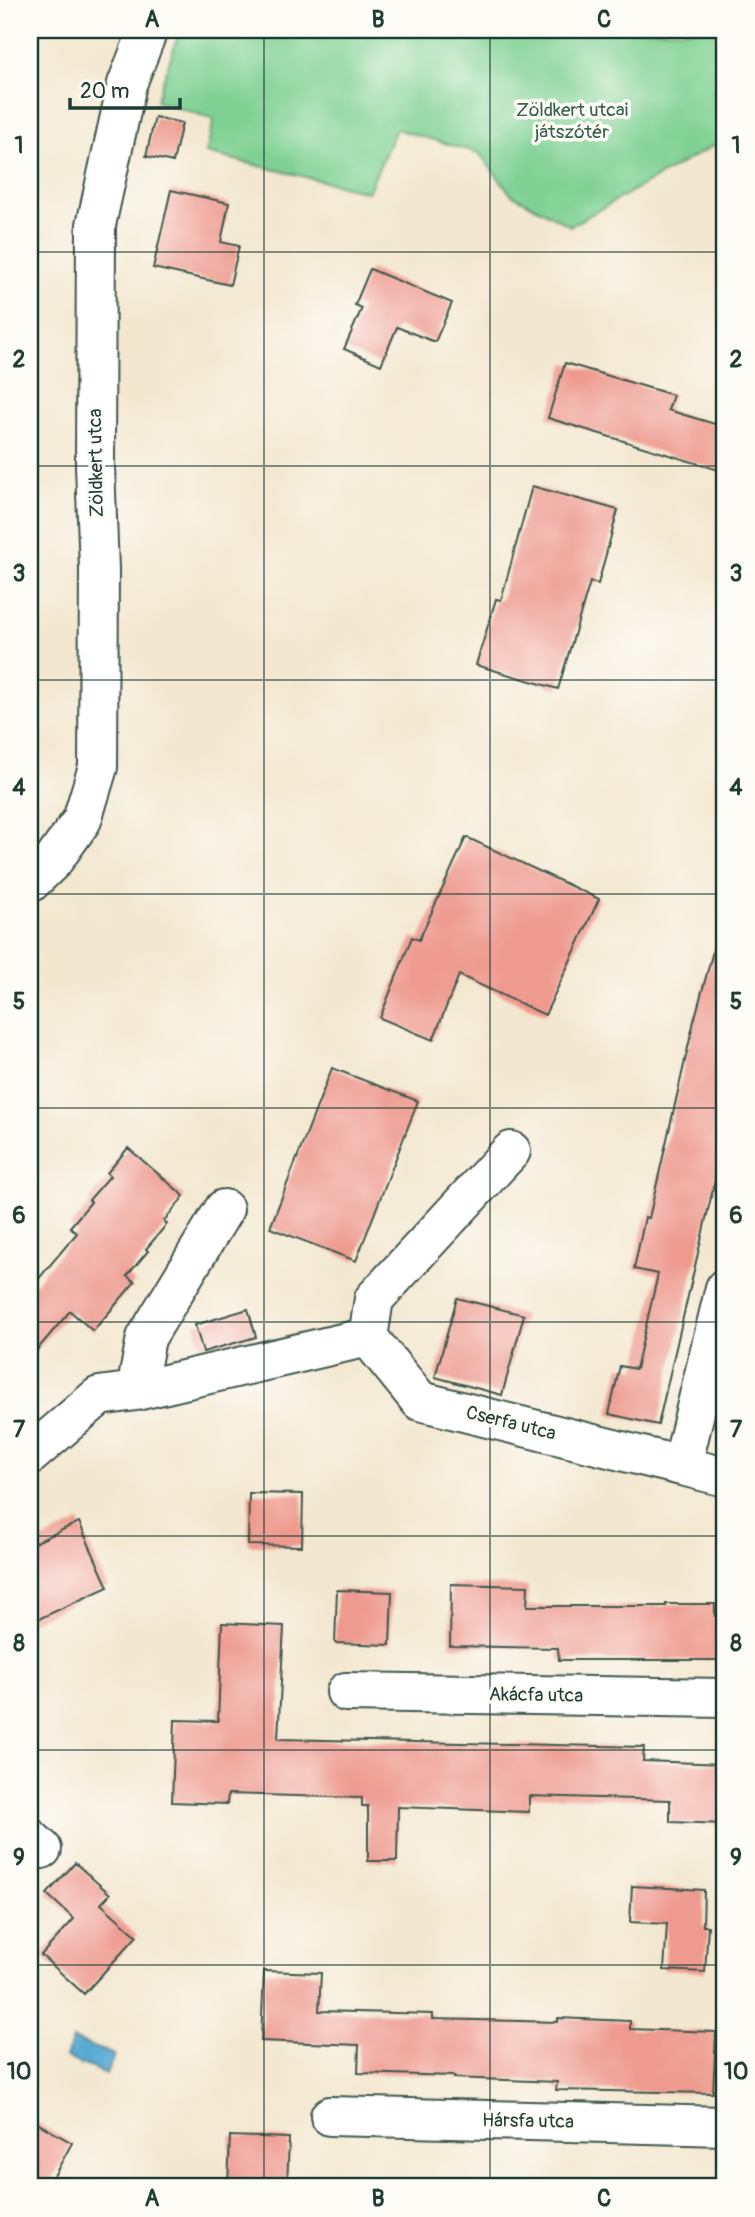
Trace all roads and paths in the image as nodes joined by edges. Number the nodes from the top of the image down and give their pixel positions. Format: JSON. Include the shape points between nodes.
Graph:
{"nodes":[{"id":1,"x":148,"y":30,"type":"edge"},
{"id":2,"x":30,"y":883,"type":"edge"},
{"id":3,"x":511,"y":1151,"type":"dead end"},
{"id":4,"x":224,"y":1209,"type":"dead end"},
{"id":5,"x":725,"y":1288,"type":"edge"},
{"id":6,"x":368,"y":1337,"type":"junction"},
{"id":7,"x":136,"y":1391,"type":"junction"},
{"id":8,"x":30,"y":1455,"type":"edge"},
{"id":9,"x":682,"y":1466,"type":"junction"},
{"id":10,"x":725,"y":1477,"type":"edge"},
{"id":11,"x":346,"y":1692,"type":"dead end"},
{"id":12,"x":725,"y":1698,"type":"edge"},
{"id":13,"x":330,"y":2116,"type":"dead end"},
{"id":14,"x":725,"y":2126,"type":"edge"}],
"edges":[{"from":1,"to":2,"type":"street","name":"Zöldkert utca","via":[[127,84],[96,225],[98,767],[82,820],[53,861]]},
{"from":3,"to":6,"type":"street","via":[[374,1299]]},
{"from":4,"to":7,"type":"street","via":[[146,1338]]},
{"from":5,"to":9,"type":"street"},
{"from":6,"to":7,"type":"street"},
{"from":6,"to":9,"type":"street","name":"Cserfa utca","via":[[420,1401]]},
{"from":7,"to":8,"type":"street","via":[[99,1396]]},
{"from":9,"to":10,"type":"street","name":"Cserfa utca"},
{"from":11,"to":12,"type":"street","name":"Akácfa utca"},
{"from":13,"to":14,"type":"street","name":"Hársfa utca"}]}
